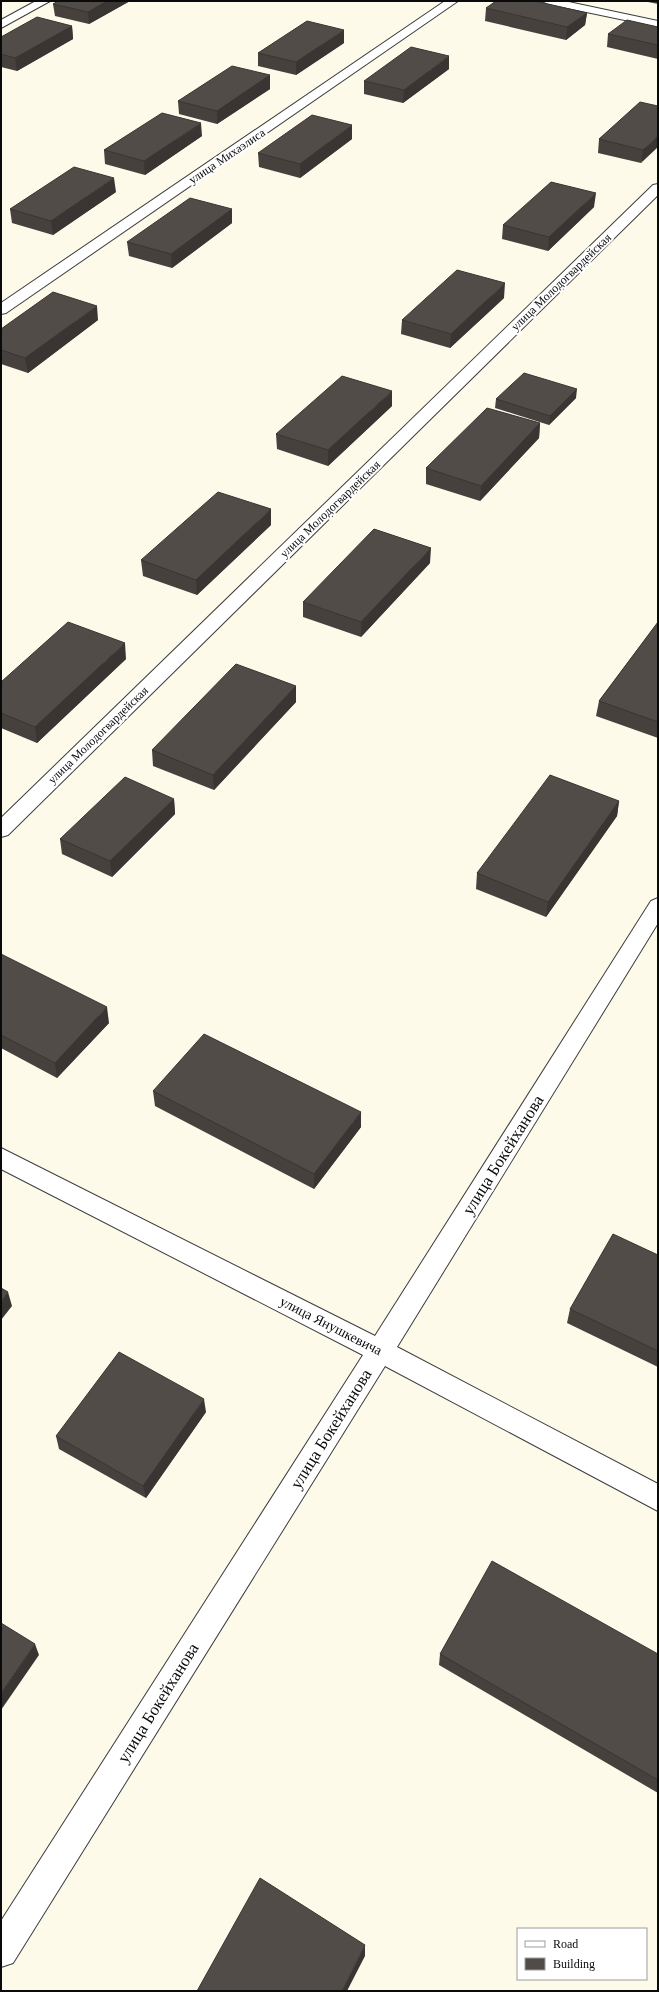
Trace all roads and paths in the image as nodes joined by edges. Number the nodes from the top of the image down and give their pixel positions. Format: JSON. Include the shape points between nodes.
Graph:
{"nodes":[{"id":1,"x":44,"y":1,"type":"edge"},
{"id":2,"x":452,"y":1,"type":"edge"},
{"id":3,"x":548,"y":1,"type":"edge"},
{"id":4,"x":658,"y":24,"type":"edge"},
{"id":5,"x":1,"y":25,"type":"edge"},
{"id":6,"x":658,"y":188,"type":"edge"},
{"id":7,"x":1,"y":310,"type":"edge"},
{"id":8,"x":1,"y":830,"type":"edge"},
{"id":9,"x":658,"y":906,"type":"edge"},
{"id":10,"x":1,"y":1158,"type":"edge"},
{"id":11,"x":380,"y":1351,"type":"junction"},
{"id":12,"x":658,"y":1498,"type":"edge"},
{"id":13,"x":1,"y":1951,"type":"edge"}],
"edges":[{"from":1,"to":5,"type":"street"},
{"from":2,"to":7,"type":"street","name":"улица Михаэлиса"},
{"from":3,"to":4,"type":"street"},
{"from":6,"to":8,"type":"street","name":"улица Молодогвардейская"},
{"from":9,"to":11,"type":"street","name":"улица Бокейханова"},
{"from":10,"to":11,"type":"street","name":"улица Янушкевича"},
{"from":11,"to":12,"type":"street","name":"улица Янушкевича"},
{"from":11,"to":13,"type":"street","name":"улица Бокейханова"}]}
